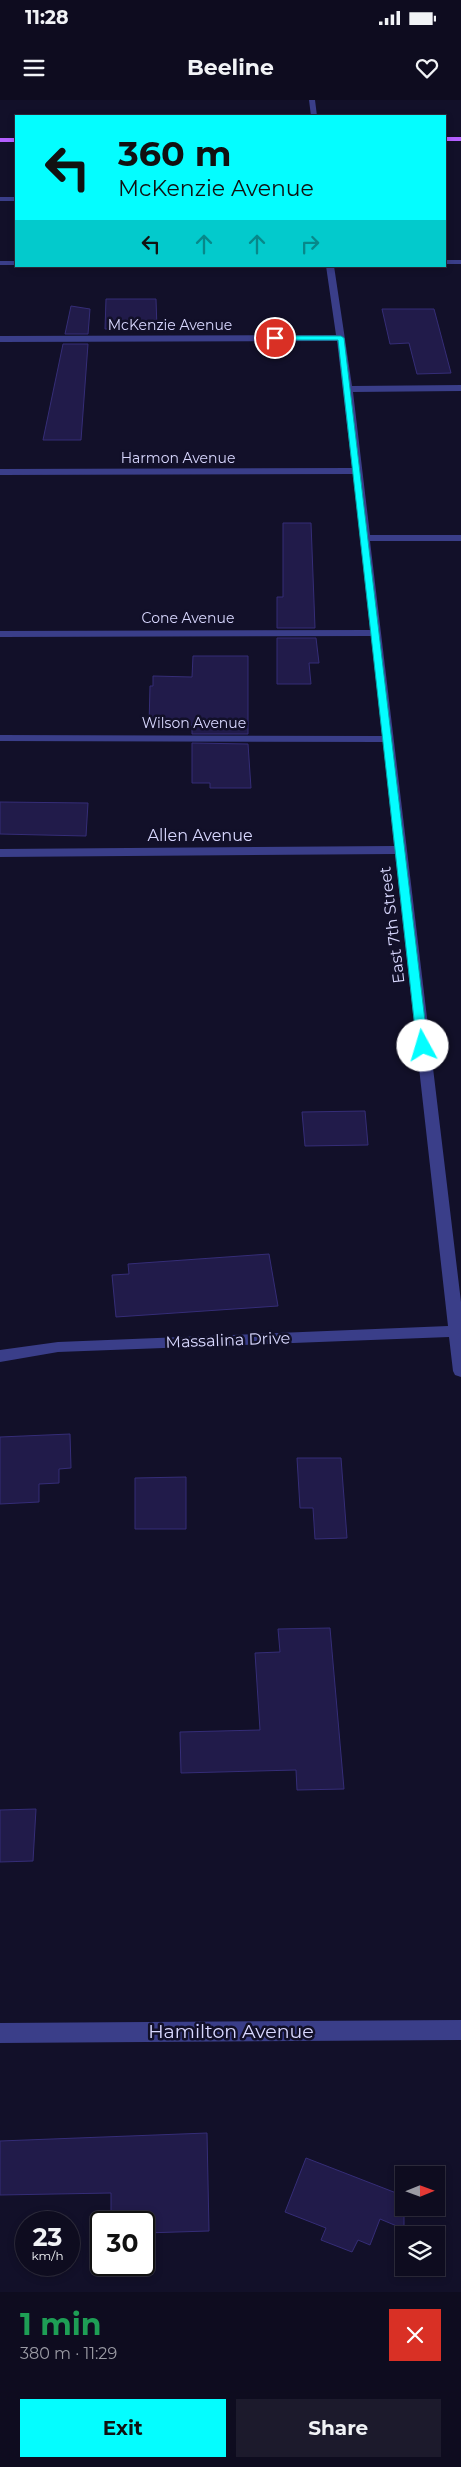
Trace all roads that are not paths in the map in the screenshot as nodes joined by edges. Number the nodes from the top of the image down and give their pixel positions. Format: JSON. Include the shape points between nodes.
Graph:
{"nodes":[{"id":1,"x":312,"y":100,"type":"edge"},
{"id":2,"x":314,"y":115,"type":"edge"},
{"id":3,"x":446,"y":139,"type":"edge"},
{"id":4,"x":461,"y":139,"type":"edge"},
{"id":5,"x":0,"y":140,"type":"edge"},
{"id":6,"x":15,"y":140,"type":"edge"},
{"id":7,"x":0,"y":200,"type":"edge"},
{"id":8,"x":15,"y":200,"type":"edge"},
{"id":9,"x":446,"y":262,"type":"edge"},
{"id":10,"x":461,"y":262,"type":"edge"},
{"id":11,"x":0,"y":263,"type":"edge"},
{"id":12,"x":15,"y":263,"type":"edge"},
{"id":13,"x":330,"y":267,"type":"edge"},
{"id":14,"x":341,"y":338,"type":"junction"},
{"id":15,"x":0,"y":339,"type":"edge"},
{"id":16,"x":461,"y":388,"type":"edge"},
{"id":17,"x":348,"y":389,"type":"junction"},
{"id":18,"x":356,"y":471,"type":"junction"},
{"id":19,"x":0,"y":472,"type":"edge"},
{"id":20,"x":365,"y":538,"type":"junction"},
{"id":21,"x":461,"y":538,"type":"edge"},
{"id":22,"x":376,"y":633,"type":"junction"},
{"id":23,"x":0,"y":634,"type":"edge"},
{"id":24,"x":0,"y":738,"type":"edge"},
{"id":25,"x":388,"y":739,"type":"junction"},
{"id":26,"x":400,"y":850,"type":"junction"},
{"id":27,"x":0,"y":853,"type":"edge"},
{"id":28,"x":456,"y":1331,"type":"junction"},
{"id":29,"x":0,"y":1356,"type":"edge"},
{"id":30,"x":461,"y":1371,"type":"edge"},
{"id":31,"x":461,"y":2030,"type":"edge"},
{"id":32,"x":0,"y":2032,"type":"edge"}],
"edges":[{"from":1,"to":2,"type":"street"},
{"from":3,"to":4,"type":"main road"},
{"from":5,"to":6,"type":"main road"},
{"from":7,"to":8,"type":"street"},
{"from":9,"to":10,"type":"street"},
{"from":11,"to":12,"type":"street"},
{"from":13,"to":14,"type":"street","name":"East 7th Street"},
{"from":14,"to":15,"type":"street","name":"McKenzie Avenue"},
{"from":14,"to":17,"type":"street","name":"East 7th Street"},
{"from":16,"to":17,"type":"street"},
{"from":17,"to":18,"type":"street","name":"East 7th Street"},
{"from":18,"to":19,"type":"street","name":"Harmon Avenue"},
{"from":18,"to":20,"type":"street","name":"East 7th Street"},
{"from":20,"to":21,"type":"street"},
{"from":20,"to":22,"type":"street","name":"East 7th Street"},
{"from":22,"to":23,"type":"street","name":"Cone Avenue"},
{"from":22,"to":25,"type":"street","name":"East 7th Street"},
{"from":24,"to":25,"type":"street","name":"Wilson Avenue"},
{"from":25,"to":26,"type":"street","name":"East 7th Street"},
{"from":26,"to":27,"type":"street","name":"Allen Avenue"},
{"from":26,"to":28,"type":"street","name":"East 7th Street"},
{"from":28,"to":29,"type":"street","name":"Massalina Drive","via":[[58,1347]]},
{"from":28,"to":30,"type":"street","name":"East 7th Street"},
{"from":31,"to":32,"type":"street","name":"Hamilton Avenue"}]}
